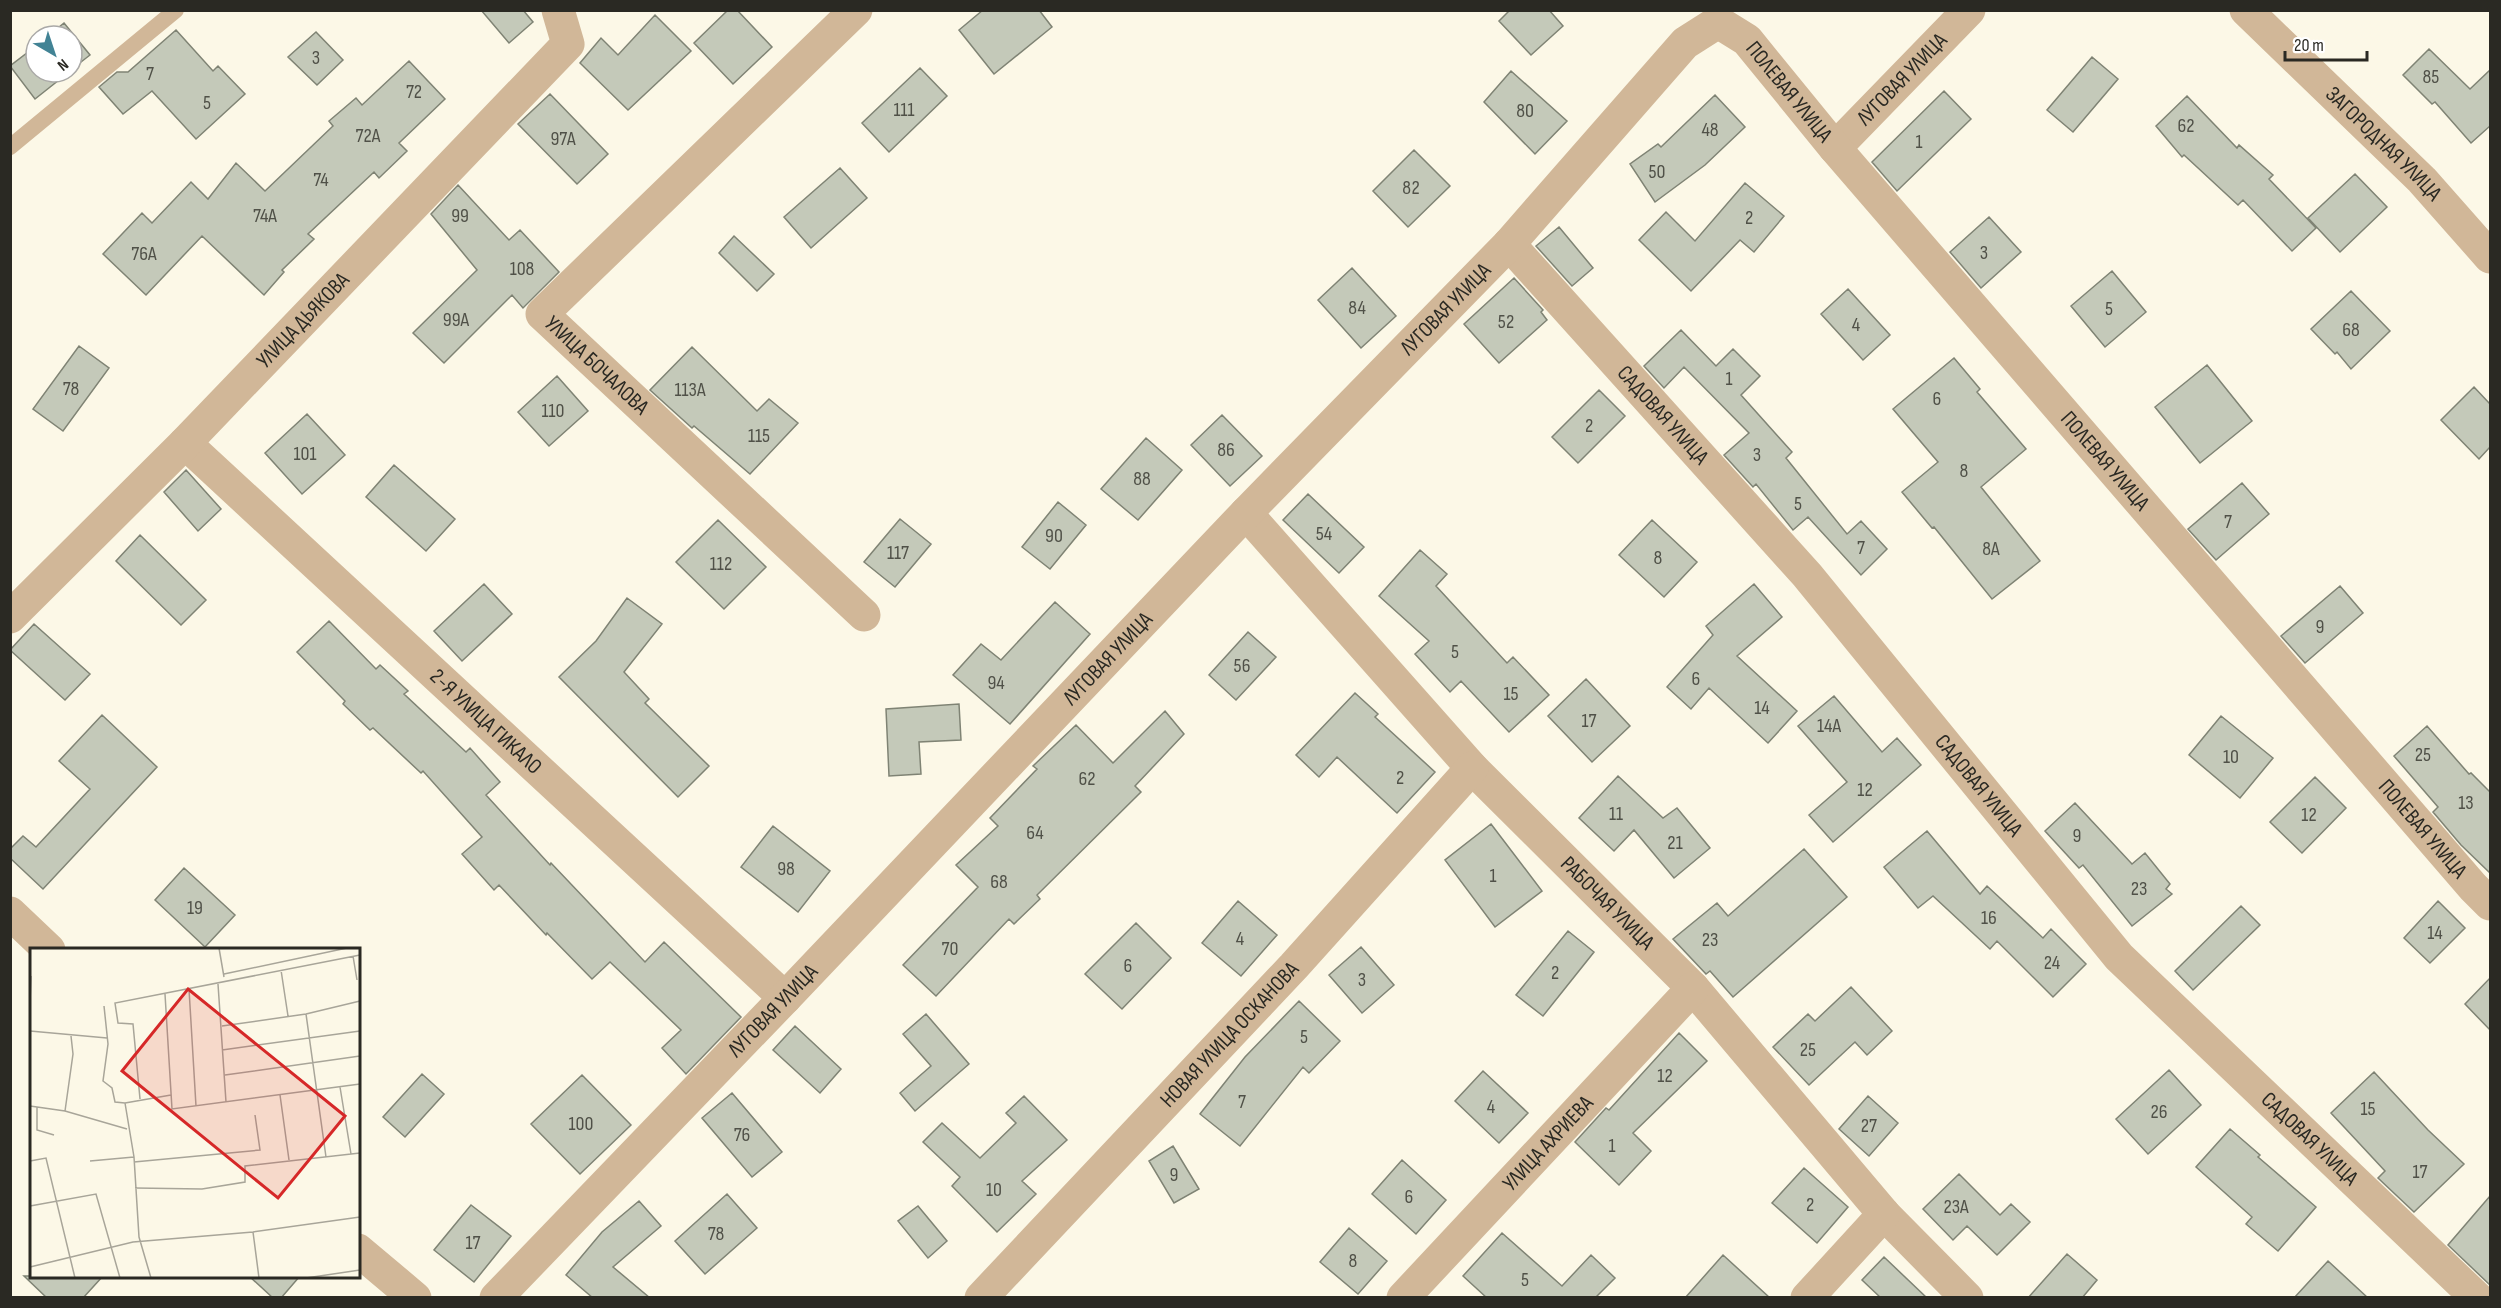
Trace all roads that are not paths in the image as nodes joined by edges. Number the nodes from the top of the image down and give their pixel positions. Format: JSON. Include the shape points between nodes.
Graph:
{"nodes":[{"id":1,"x":176,"y":10,"type":"edge"},
{"id":2,"x":558,"y":10,"type":"edge"},
{"id":3,"x":856,"y":10,"type":"edge"},
{"id":4,"x":1969,"y":10,"type":"edge"},
{"id":5,"x":2246,"y":10,"type":"edge"},
{"id":6,"x":1718,"y":22,"type":"joint"},
{"id":7,"x":10,"y":147,"type":"edge"},
{"id":8,"x":1835,"y":148,"type":"junction"},
{"id":9,"x":1509,"y":244,"type":"junction"},
{"id":10,"x":2490,"y":257,"type":"edge"},
{"id":11,"x":185,"y":443,"type":"junction"},
{"id":12,"x":1246,"y":513,"type":"junction"},
{"id":13,"x":864,"y":615,"type":"dead end"},
{"id":14,"x":10,"y":617,"type":"edge"},
{"id":15,"x":1472,"y":768,"type":"junction"},
{"id":16,"x":2490,"y":904,"type":"edge"},
{"id":17,"x":10,"y":913,"type":"edge"},
{"id":18,"x":47,"y":948,"type":"edge"},
{"id":19,"x":1693,"y":988,"type":"junction"},
{"id":20,"x":785,"y":998,"type":"junction"},
{"id":21,"x":1884,"y":1214,"type":"junction"},
{"id":22,"x":360,"y":1252,"type":"edge"},
{"id":23,"x":415,"y":1298,"type":"edge"},
{"id":24,"x":496,"y":1298,"type":"edge"},
{"id":25,"x":981,"y":1298,"type":"edge"},
{"id":26,"x":1403,"y":1298,"type":"edge"},
{"id":27,"x":1808,"y":1298,"type":"edge"},
{"id":28,"x":1967,"y":1298,"type":"edge"},
{"id":29,"x":2477,"y":1298,"type":"edge"}],
"edges":[{"from":1,"to":7,"type":"lane"},
{"from":2,"to":11,"type":"street","name":"УЛИЦА ДЬЯКОВА","via":[[568,44]]},
{"from":3,"to":13,"type":"street","name":"УЛИЦА БОЧАЛОВА","via":[[542,314]]},
{"from":4,"to":8,"type":"street","name":"ЛУГОВАЯ УЛИЦА"},
{"from":5,"to":10,"type":"street","name":"ЗАГОРОДНАЯ УЛИЦА","via":[[2422,180]]},
{"from":6,"to":8,"type":"street","name":"ПОЛЕВАЯ УЛИЦА","via":[[1747,40]]},
{"from":6,"to":9,"type":"street","name":"ЛУГОВАЯ УЛИЦА","via":[[1685,43]]},
{"from":8,"to":16,"type":"street","name":"ПОЛЕВАЯ УЛИЦА"},
{"from":9,"to":12,"type":"street","name":"ЛУГОВАЯ УЛИЦА"},
{"from":9,"to":29,"type":"street","name":"САДОВАЯ УЛИЦА","via":[[1807,575],[2119,957]]},
{"from":11,"to":14,"type":"street","name":"УЛИЦА ДЬЯКОВА"},
{"from":11,"to":20,"type":"street","name":"2-Я УЛИЦА ГИКАЛО"},
{"from":12,"to":15,"type":"street","name":"РАБОЧАЯ УЛИЦА"},
{"from":12,"to":20,"type":"street","name":"ЛУГОВАЯ УЛИЦА"},
{"from":15,"to":19,"type":"street","name":"РАБОЧАЯ УЛИЦА"},
{"from":15,"to":25,"type":"street","name":"НОВАЯ УЛИЦА ОСКАНОВА","via":[[1294,966]]},
{"from":17,"to":18,"type":"street"},
{"from":19,"to":21,"type":"street","name":"РАБОЧАЯ УЛИЦА"},
{"from":19,"to":26,"type":"street","name":"УЛИЦА АХРИЕВА"},
{"from":20,"to":24,"type":"street","name":"ЛУГОВАЯ УЛИЦА"},
{"from":21,"to":27,"type":"street"},
{"from":21,"to":28,"type":"street","name":"РАБОЧАЯ УЛИЦА"},
{"from":22,"to":23,"type":"street"}]}
